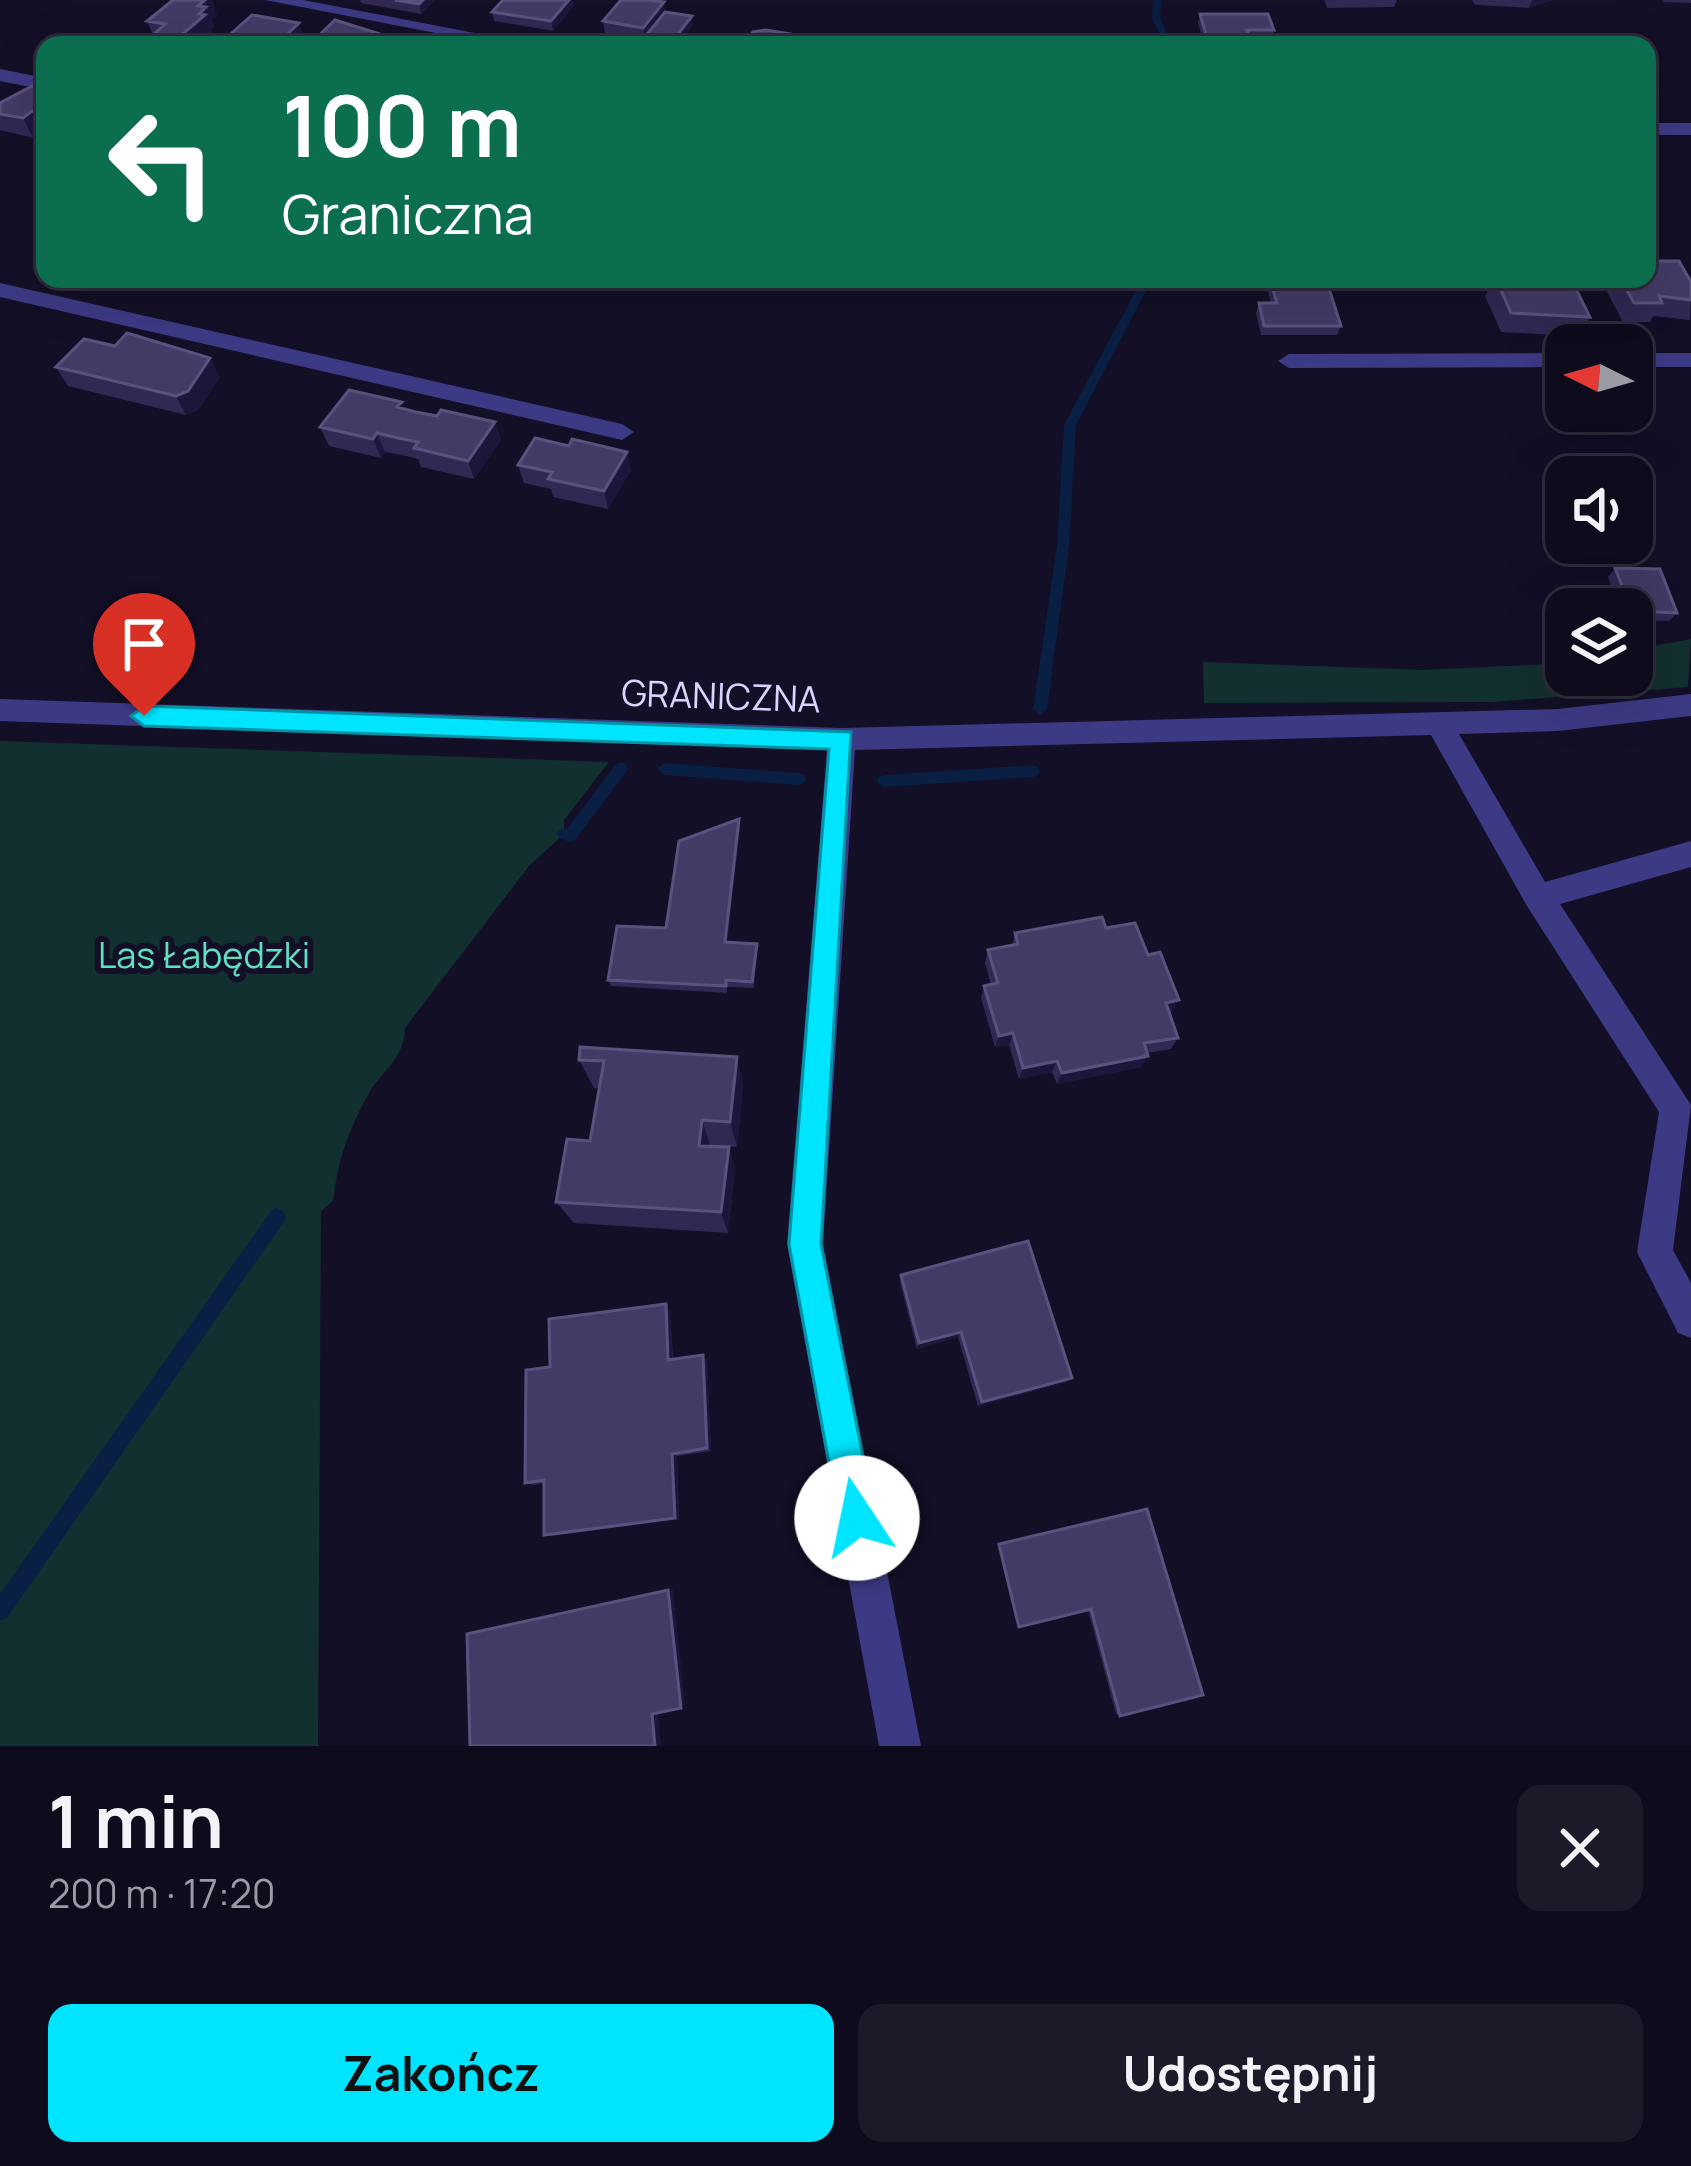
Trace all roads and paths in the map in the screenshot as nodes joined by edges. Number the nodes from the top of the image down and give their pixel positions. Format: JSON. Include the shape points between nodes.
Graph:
{"nodes":[{"id":1,"x":274,"y":0,"type":"edge"},
{"id":2,"x":477,"y":36,"type":"edge"},
{"id":3,"x":0,"y":74,"type":"edge"},
{"id":4,"x":36,"y":82,"type":"edge"},
{"id":5,"x":1656,"y":128,"type":"edge"},
{"id":6,"x":1691,"y":129,"type":"edge"},
{"id":7,"x":0,"y":290,"type":"edge"},
{"id":8,"x":1545,"y":360,"type":"edge"},
{"id":9,"x":1653,"y":360,"type":"edge"},
{"id":10,"x":1691,"y":360,"type":"edge"},
{"id":11,"x":1289,"y":361,"type":"dead end"},
{"id":12,"x":622,"y":432,"type":"dead end"},
{"id":13,"x":1691,"y":705,"type":"edge"},
{"id":14,"x":0,"y":710,"type":"edge"},
{"id":15,"x":1439,"y":724,"type":"junction"},
{"id":16,"x":842,"y":739,"type":"junction"},
{"id":17,"x":1691,"y":854,"type":"edge"},
{"id":18,"x":1538,"y":896,"type":"junction"},
{"id":19,"x":1683,"y":1107,"type":"edge"},
{"id":20,"x":1691,"y":1320,"type":"edge"},
{"id":21,"x":900,"y":1746,"type":"edge"}],
"edges":[{"from":1,"to":2,"type":"street"},
{"from":3,"to":4,"type":"street"},
{"from":5,"to":6,"type":"street"},
{"from":7,"to":12,"type":"street"},
{"from":8,"to":11,"type":"street"},
{"from":9,"to":10,"type":"street"},
{"from":13,"to":15,"type":"street","name":"GRANICZNA"},
{"from":14,"to":16,"type":"street","name":"GRANICZNA"},
{"from":15,"to":16,"type":"street","name":"GRANICZNA"},
{"from":15,"to":18,"type":"street"},
{"from":16,"to":21,"type":"street","via":[[805,1244]]},
{"from":17,"to":18,"type":"street"},
{"from":18,"to":19,"type":"street"},
{"from":19,"to":20,"type":"street","via":[[1655,1252]]}]}
